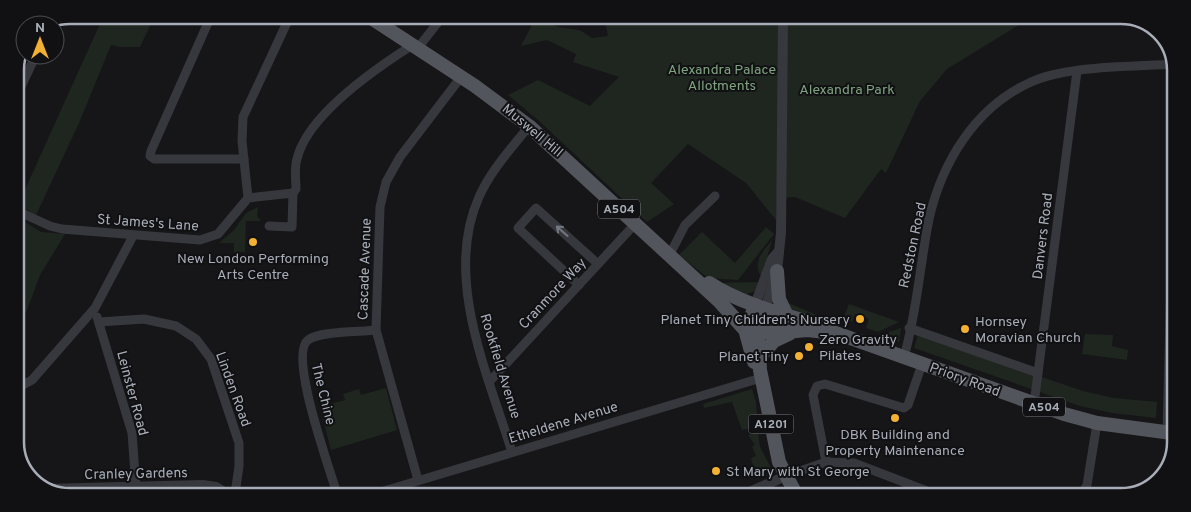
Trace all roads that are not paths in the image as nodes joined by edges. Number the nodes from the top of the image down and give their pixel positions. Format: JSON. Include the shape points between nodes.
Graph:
{"nodes":[{"id":1,"x":207,"y":24,"type":"edge"},
{"id":2,"x":286,"y":24,"type":"edge"},
{"id":3,"x":380,"y":24,"type":"edge"},
{"id":4,"x":436,"y":24,"type":"edge"},
{"id":5,"x":783,"y":24,"type":"edge"},
{"id":6,"x":414,"y":47,"type":"junction"},
{"id":7,"x":31,"y":65,"type":"edge"},
{"id":8,"x":1167,"y":65,"type":"edge"},
{"id":9,"x":1077,"y":71,"type":"junction"},
{"id":10,"x":462,"y":78,"type":"junction"},
{"id":11,"x":24,"y":79,"type":"edge"},
{"id":12,"x":530,"y":126,"type":"junction"},
{"id":13,"x":244,"y":159,"type":"junction"},
{"id":14,"x":293,"y":193,"type":"junction"},
{"id":15,"x":715,"y":196,"type":"dead end"},
{"id":16,"x":248,"y":198,"type":"junction"},
{"id":17,"x":24,"y":214,"type":"edge"},
{"id":18,"x":635,"y":224,"type":"junction"},
{"id":19,"x":269,"y":226,"type":"dead end"},
{"id":20,"x":133,"y":236,"type":"junction"},
{"id":21,"x":778,"y":252,"type":"junction"},
{"id":22,"x":669,"y":256,"type":"junction"},
{"id":23,"x":598,"y":264,"type":"junction"},
{"id":24,"x":680,"y":266,"type":"junction"},
{"id":25,"x":777,"y":271,"type":"junction"},
{"id":26,"x":579,"y":285,"type":"junction"},
{"id":27,"x":722,"y":292,"type":"junction"},
{"id":28,"x":760,"y":307,"type":"junction"},
{"id":29,"x":95,"y":308,"type":"junction"},
{"id":30,"x":787,"y":316,"type":"junction"},
{"id":31,"x":99,"y":322,"type":"junction"},
{"id":32,"x":754,"y":327,"type":"junction"},
{"id":33,"x":909,"y":328,"type":"junction"},
{"id":34,"x":376,"y":330,"type":"junction"},
{"id":35,"x":800,"y":330,"type":"junction"},
{"id":36,"x":836,"y":333,"type":"junction"},
{"id":37,"x":904,"y":357,"type":"junction"},
{"id":38,"x":922,"y":364,"type":"junction"},
{"id":39,"x":757,"y":372,"type":"junction"},
{"id":40,"x":1038,"y":373,"type":"junction"},
{"id":41,"x":490,"y":382,"type":"junction"},
{"id":42,"x":24,"y":384,"type":"edge"},
{"id":43,"x":1034,"y":404,"type":"junction"},
{"id":44,"x":1096,"y":423,"type":"junction"},
{"id":45,"x":1167,"y":432,"type":"edge"},
{"id":46,"x":512,"y":452,"type":"junction"},
{"id":47,"x":826,"y":462,"type":"junction"},
{"id":48,"x":786,"y":476,"type":"junction"},
{"id":49,"x":418,"y":480,"type":"junction"},
{"id":50,"x":136,"y":487,"type":"junction"},
{"id":51,"x":90,"y":488,"type":"edge"},
{"id":52,"x":218,"y":488,"type":"edge"},
{"id":53,"x":236,"y":488,"type":"edge"},
{"id":54,"x":335,"y":488,"type":"edge"},
{"id":55,"x":393,"y":488,"type":"edge"},
{"id":56,"x":758,"y":488,"type":"edge"},
{"id":57,"x":792,"y":488,"type":"edge"},
{"id":58,"x":919,"y":488,"type":"edge"},
{"id":59,"x":1085,"y":488,"type":"edge"}],
"edges":[{"from":1,"to":13,"type":"street","via":[[150,156],[154,159]]},
{"from":2,"to":13,"type":"street","via":[[245,109],[242,127]]},
{"from":3,"to":6,"type":"main road","name":"Muswell Hill","number":"A504"},
{"from":4,"to":6,"type":"street"},
{"from":5,"to":21,"type":"street","via":[[782,211]]},
{"from":6,"to":10,"type":"main road","name":"Muswell Hill","number":"A504"},
{"from":6,"to":14,"type":"street","via":[[366,76],[318,122],[304,140],[296,160],[296,190]]},
{"from":7,"to":11,"type":"street"},
{"from":8,"to":9,"type":"street","name":"Redston Road"},
{"from":9,"to":33,"type":"street","name":"Redston Road","via":[[1030,82],[994,103],[964,136],[945,172],[930,216]]},
{"from":9,"to":40,"type":"street","name":"Danvers Road"},
{"from":10,"to":12,"type":"main road","name":"Muswell Hill","number":"A504"},
{"from":10,"to":34,"type":"street","name":"Cascade Avenue","via":[[400,157],[386,182],[380,208]]},
{"from":12,"to":18,"type":"main road","name":"Muswell Hill","number":"A504"},
{"from":12,"to":41,"type":"street","name":"Rookfield Avenue","via":[[493,171],[478,198],[469,230],[466,278],[472,326]]},
{"from":13,"to":16,"type":"street"},
{"from":14,"to":16,"type":"street"},
{"from":14,"to":19,"type":"street","via":[[292,227]]},
{"from":15,"to":22,"type":"street","via":[[685,225]]},
{"from":16,"to":20,"type":"street","name":"St James's Lane","via":[[218,234],[210,238]]},
{"from":17,"to":20,"type":"street","name":"St James's Lane","via":[[50,226]]},
{"from":18,"to":22,"type":"main road","name":"Muswell Hill","number":"A504"},
{"from":18,"to":23,"type":"street","name":"Cranmore Way"},
{"from":20,"to":29,"type":"street"},
{"from":21,"to":25,"type":"street"},
{"from":21,"to":28,"type":"street","via":[[772,259]]},
{"from":22,"to":24,"type":"main road","name":"Muswell Hill","number":"A504"},
{"from":23,"to":26,"type":"street","name":"Cranmore Way"},
{"from":23,"to":26,"type":"street","one_way":true,"via":[[536,208],[518,228]]},
{"from":24,"to":27,"type":"main road","name":"Muswell Hill","number":"A504"},
{"from":24,"to":32,"type":"main road","name":"Muswell Hill","number":"A504"},
{"from":25,"to":28,"type":"street"},
{"from":25,"to":30,"type":"main road","via":[[779,298]]},
{"from":26,"to":41,"type":"street","name":"Cranmore Way"},
{"from":27,"to":28,"type":"main road","name":"Muswell Hill","number":"A504"},
{"from":27,"to":32,"type":"main road","number":"A1201"},
{"from":28,"to":30,"type":"main road","name":"Muswell Hill","number":"A504"},
{"from":28,"to":32,"type":"main road"},
{"from":29,"to":31,"type":"street","name":"Leinster Road"},
{"from":29,"to":42,"type":"street","via":[[32,380]]},
{"from":30,"to":36,"type":"main road","name":"Muswell Hill","number":"A504"},
{"from":31,"to":50,"type":"street","name":"Leinster Road","via":[[132,433]]},
{"from":31,"to":53,"type":"street","name":"Linden Road","via":[[144,319],[176,326],[196,339],[212,359],[239,443]]},
{"from":32,"to":35,"type":"main road","name":"Priory Road","number":"A504"},
{"from":32,"to":39,"type":"main road","number":"A1201"},
{"from":33,"to":37,"type":"street","name":"Redston Road"},
{"from":33,"to":40,"type":"street"},
{"from":34,"to":49,"type":"street","name":"Cascade Avenue"},
{"from":34,"to":54,"type":"street","name":"The Chine","via":[[310,338],[304,344],[301,356],[307,393]]},
{"from":35,"to":36,"type":"main road","name":"Priory Road","number":"A504"},
{"from":35,"to":39,"type":"main road","via":[[774,341]]},
{"from":36,"to":37,"type":"main road","name":"Priory Road","number":"A504"},
{"from":37,"to":38,"type":"main road","name":"Priory Road","number":"A504"},
{"from":38,"to":43,"type":"main road","name":"Priory Road","number":"A504"},
{"from":38,"to":47,"type":"street","via":[[908,405],[901,409],[825,384],[817,386],[813,395]]},
{"from":39,"to":46,"type":"street","name":"Etheldene Avenue"},
{"from":39,"to":48,"type":"main road","number":"A1201","via":[[775,446]]},
{"from":40,"to":43,"type":"street","name":"Danvers Road"},
{"from":41,"to":46,"type":"street","name":"Rookfield Avenue"},
{"from":43,"to":44,"type":"main road","name":"Priory Road","number":"A504"},
{"from":44,"to":45,"type":"main road","name":"Priory Road","number":"A504"},
{"from":44,"to":59,"type":"street"},
{"from":46,"to":49,"type":"street","name":"Etheldene Avenue"},
{"from":47,"to":48,"type":"street"},
{"from":47,"to":58,"type":"street","via":[[859,465]]},
{"from":48,"to":56,"type":"street"},
{"from":48,"to":57,"type":"main road","number":"A1201"},
{"from":49,"to":55,"type":"street","name":"Etheldene Avenue"},
{"from":50,"to":51,"type":"street","name":"Cranley Gardens"},
{"from":50,"to":52,"type":"street","name":"Cranley Gardens","via":[[203,485]]}]}
